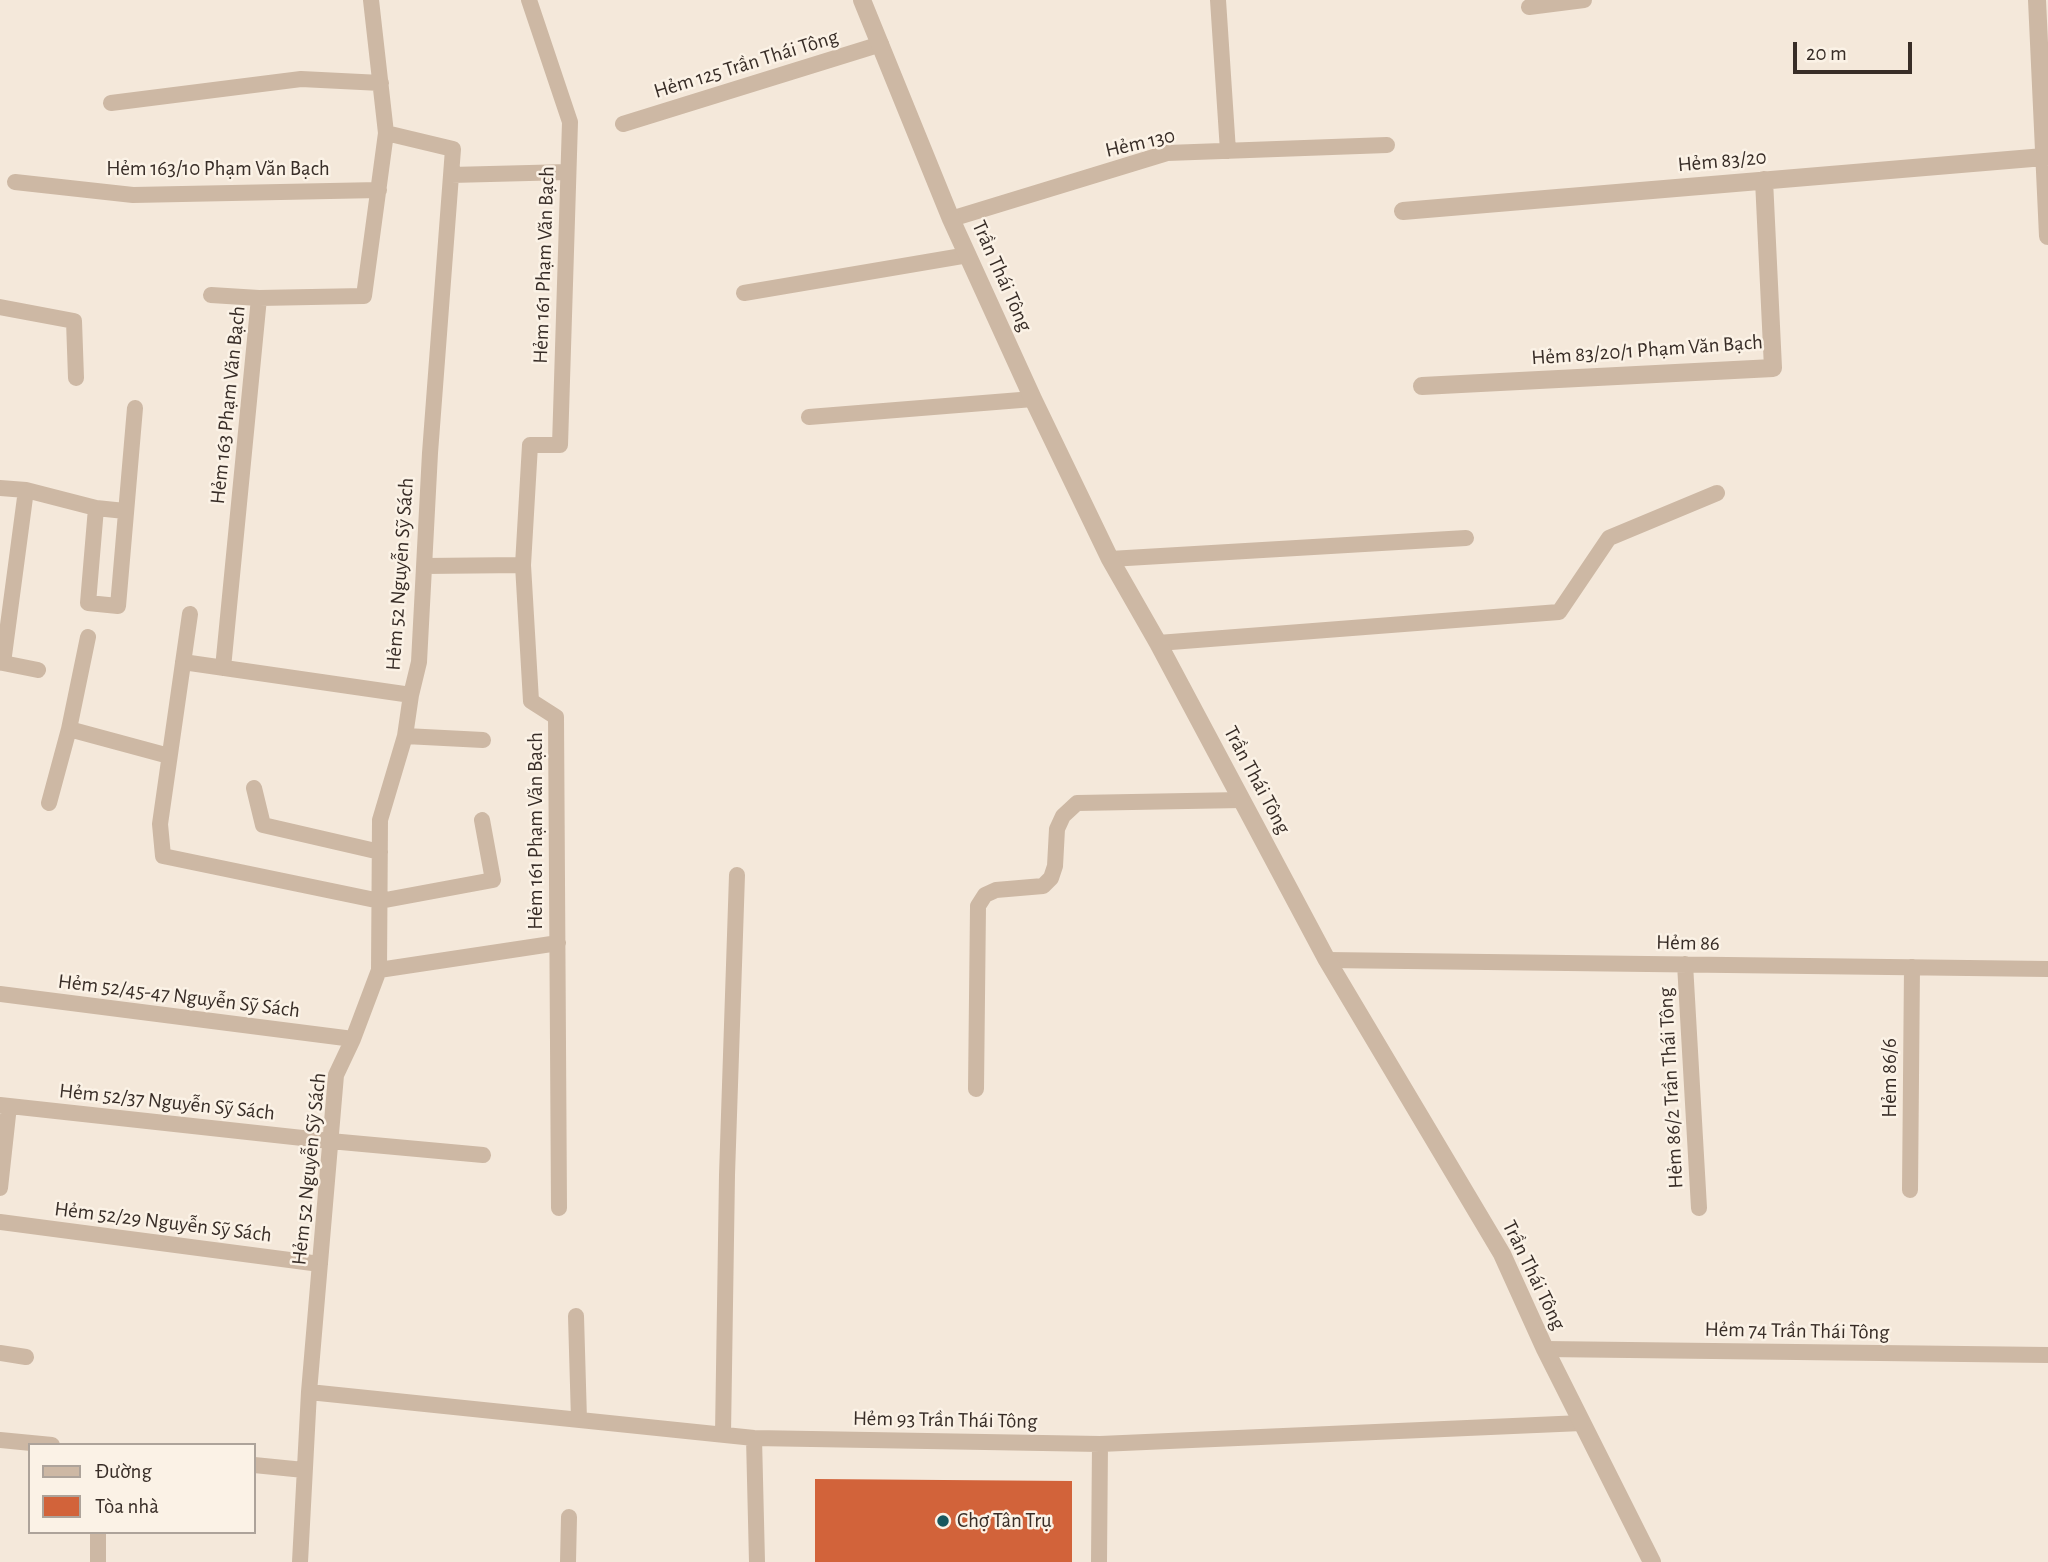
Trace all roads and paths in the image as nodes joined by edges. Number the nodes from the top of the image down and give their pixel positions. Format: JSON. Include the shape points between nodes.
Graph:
{"nodes":[{"id":1,"x":371,"y":0,"type":"edge"},
{"id":2,"x":529,"y":0,"type":"edge"},
{"id":3,"x":862,"y":0,"type":"edge"},
{"id":4,"x":1218,"y":0,"type":"edge"},
{"id":5,"x":1584,"y":0,"type":"edge"},
{"id":6,"x":2037,"y":0,"type":"edge"},
{"id":7,"x":1529,"y":7,"type":"dead end"},
{"id":8,"x":881,"y":44,"type":"junction"},
{"id":9,"x":381,"y":83,"type":"junction"},
{"id":10,"x":111,"y":103,"type":"dead end"},
{"id":11,"x":623,"y":124,"type":"dead end"},
{"id":12,"x":386,"y":133,"type":"junction"},
{"id":13,"x":1387,"y":145,"type":"dead end"},
{"id":14,"x":1228,"y":151,"type":"junction"},
{"id":15,"x":2044,"y":156,"type":"junction"},
{"id":16,"x":568,"y":172,"type":"junction"},
{"id":17,"x":451,"y":175,"type":"junction"},
{"id":18,"x":1764,"y":180,"type":"junction"},
{"id":19,"x":15,"y":182,"type":"dead end"},
{"id":20,"x":379,"y":190,"type":"junction"},
{"id":21,"x":2047,"y":200,"type":"edge"},
{"id":22,"x":1403,"y":211,"type":"dead end"},
{"id":23,"x":951,"y":219,"type":"junction"},
{"id":24,"x":2048,"y":236,"type":"edge"},
{"id":25,"x":968,"y":256,"type":"junction"},
{"id":26,"x":744,"y":293,"type":"dead end"},
{"id":27,"x":211,"y":295,"type":"dead end"},
{"id":28,"x":259,"y":298,"type":"junction"},
{"id":29,"x":0,"y":307,"type":"edge"},
{"id":30,"x":76,"y":378,"type":"dead end"},
{"id":31,"x":1422,"y":386,"type":"dead end"},
{"id":32,"x":1033,"y":400,"type":"junction"},
{"id":33,"x":135,"y":408,"type":"dead end"},
{"id":34,"x":809,"y":417,"type":"dead end"},
{"id":35,"x":0,"y":488,"type":"edge"},
{"id":36,"x":26,"y":490,"type":"junction"},
{"id":37,"x":1717,"y":493,"type":"dead end"},
{"id":38,"x":96,"y":509,"type":"junction"},
{"id":39,"x":125,"y":511,"type":"junction"},
{"id":40,"x":1466,"y":538,"type":"dead end"},
{"id":41,"x":1110,"y":559,"type":"junction"},
{"id":42,"x":523,"y":565,"type":"junction"},
{"id":43,"x":425,"y":566,"type":"junction"},
{"id":44,"x":190,"y":614,"type":"dead end"},
{"id":45,"x":88,"y":636,"type":"dead end"},
{"id":46,"x":1158,"y":643,"type":"junction"},
{"id":47,"x":183,"y":662,"type":"junction"},
{"id":48,"x":223,"y":668,"type":"junction"},
{"id":49,"x":37,"y":670,"type":"dead end"},
{"id":50,"x":411,"y":695,"type":"junction"},
{"id":51,"x":69,"y":729,"type":"junction"},
{"id":52,"x":405,"y":736,"type":"junction"},
{"id":53,"x":483,"y":740,"type":"dead end"},
{"id":54,"x":169,"y":756,"type":"junction"},
{"id":55,"x":254,"y":788,"type":"dead end"},
{"id":56,"x":1242,"y":800,"type":"junction"},
{"id":57,"x":49,"y":803,"type":"dead end"},
{"id":58,"x":482,"y":820,"type":"dead end"},
{"id":59,"x":380,"y":852,"type":"junction"},
{"id":60,"x":737,"y":875,"type":"dead end"},
{"id":61,"x":380,"y":901,"type":"junction"},
{"id":62,"x":558,"y":943,"type":"junction"},
{"id":63,"x":1327,"y":960,"type":"junction"},
{"id":64,"x":1685,"y":964,"type":"junction"},
{"id":65,"x":1912,"y":967,"type":"junction"},
{"id":66,"x":2048,"y":969,"type":"edge"},
{"id":67,"x":379,"y":970,"type":"junction"},
{"id":68,"x":0,"y":994,"type":"edge"},
{"id":69,"x":353,"y":1039,"type":"junction"},
{"id":70,"x":976,"y":1089,"type":"dead end"},
{"id":71,"x":4,"y":1106,"type":"edge"},
{"id":72,"x":330,"y":1141,"type":"junction"},
{"id":73,"x":483,"y":1155,"type":"dead end"},
{"id":74,"x":0,"y":1188,"type":"edge"},
{"id":75,"x":1910,"y":1190,"type":"dead end"},
{"id":76,"x":559,"y":1208,"type":"dead end"},
{"id":77,"x":1699,"y":1208,"type":"dead end"},
{"id":78,"x":0,"y":1222,"type":"edge"},
{"id":79,"x":320,"y":1264,"type":"junction"},
{"id":80,"x":576,"y":1316,"type":"dead end"},
{"id":81,"x":1545,"y":1349,"type":"junction"},
{"id":82,"x":0,"y":1353,"type":"edge"},
{"id":83,"x":2048,"y":1355,"type":"edge"},
{"id":84,"x":26,"y":1357,"type":"dead end"},
{"id":85,"x":309,"y":1392,"type":"junction"},
{"id":86,"x":579,"y":1420,"type":"junction"},
{"id":87,"x":1582,"y":1423,"type":"junction"},
{"id":88,"x":723,"y":1434,"type":"junction"},
{"id":89,"x":754,"y":1438,"type":"junction"},
{"id":90,"x":0,"y":1440,"type":"edge"},
{"id":91,"x":31,"y":1443,"type":"edge"},
{"id":92,"x":1100,"y":1444,"type":"junction"},
{"id":93,"x":256,"y":1465,"type":"edge"},
{"id":94,"x":304,"y":1470,"type":"junction"},
{"id":95,"x":569,"y":1517,"type":"dead end"},
{"id":96,"x":98,"y":1534,"type":"edge"},
{"id":97,"x":98,"y":1562,"type":"edge"},
{"id":98,"x":300,"y":1562,"type":"edge"},
{"id":99,"x":568,"y":1562,"type":"edge"},
{"id":100,"x":757,"y":1562,"type":"edge"},
{"id":101,"x":1099,"y":1562,"type":"edge"},
{"id":102,"x":1652,"y":1562,"type":"edge"}],
"edges":[{"from":1,"to":9,"type":"lane","name":"Hẻm 163 Phạm Văn Bạch"},
{"from":2,"to":16,"type":"lane","name":"Hẻm 161 Phạm Văn Bạch","via":[[570,122]]},
{"from":3,"to":8,"type":"street","name":"Trần Thái Tông"},
{"from":4,"to":14,"type":"lane"},
{"from":5,"to":7,"type":"lane"},
{"from":6,"to":15,"type":"street"},
{"from":8,"to":11,"type":"lane","name":"Hẻm 125 Trần Thái Tông"},
{"from":8,"to":23,"type":"street","name":"Trần Thái Tông"},
{"from":9,"to":10,"type":"lane","via":[[301,79]]},
{"from":9,"to":12,"type":"lane","name":"Hẻm 163 Phạm Văn Bạch"},
{"from":12,"to":17,"type":"lane","name":"Hẻm 52 Nguyễn Sỹ Sách","via":[[453,149]]},
{"from":12,"to":20,"type":"lane","name":"Hẻm 163 Phạm Văn Bạch"},
{"from":13,"to":14,"type":"lane","name":"Hẻm 130"},
{"from":14,"to":23,"type":"lane","name":"Hẻm 130","via":[[1167,153]]},
{"from":15,"to":18,"type":"street","name":"Hẻm 83/20"},
{"from":15,"to":21,"type":"street"},
{"from":16,"to":17,"type":"lane"},
{"from":16,"to":42,"type":"lane","name":"Hẻm 161 Phạm Văn Bạch","via":[[559,445],[530,446]]},
{"from":17,"to":43,"type":"lane","name":"Hẻm 52 Nguyễn Sỹ Sách"},
{"from":18,"to":22,"type":"street","name":"Hẻm 83/20"},
{"from":18,"to":31,"type":"street","name":"Hẻm 83/20/1 Phạm Văn Bạch","via":[[1773,368]]},
{"from":19,"to":20,"type":"lane","name":"Hẻm 163/10 Phạm Văn Bạch","via":[[133,195]]},
{"from":20,"to":28,"type":"lane","name":"Hẻm 163 Phạm Văn Bạch","via":[[364,296]]},
{"from":21,"to":24,"type":"street"},
{"from":23,"to":25,"type":"street","name":"Trần Thái Tông"},
{"from":25,"to":26,"type":"lane"},
{"from":25,"to":32,"type":"street","name":"Trần Thái Tông"},
{"from":27,"to":28,"type":"lane"},
{"from":28,"to":48,"type":"lane","name":"Hẻm 163 Phạm Văn Bạch"},
{"from":29,"to":30,"type":"lane","via":[[74,321]]},
{"from":32,"to":34,"type":"lane"},
{"from":32,"to":41,"type":"street","name":"Trần Thái Tông"},
{"from":33,"to":39,"type":"lane"},
{"from":35,"to":36,"type":"lane"},
{"from":36,"to":38,"type":"lane"},
{"from":36,"to":49,"type":"lane","via":[[3,663]]},
{"from":37,"to":46,"type":"lane","via":[[1609,538],[1559,612]]},
{"from":38,"to":39,"type":"lane"},
{"from":38,"to":39,"type":"lane","via":[[88,603],[118,606]]},
{"from":40,"to":41,"type":"lane"},
{"from":41,"to":46,"type":"street","name":"Trần Thái Tông"},
{"from":42,"to":43,"type":"lane"},
{"from":42,"to":62,"type":"lane","name":"Hẻm 161 Phạm Văn Bạch","via":[[531,701],[556,717]]},
{"from":43,"to":50,"type":"lane","name":"Hẻm 52 Nguyễn Sỹ Sách","via":[[419,662]]},
{"from":44,"to":47,"type":"lane"},
{"from":45,"to":51,"type":"lane"},
{"from":46,"to":56,"type":"street","name":"Trần Thái Tông"},
{"from":47,"to":48,"type":"lane"},
{"from":47,"to":54,"type":"lane"},
{"from":48,"to":50,"type":"lane"},
{"from":50,"to":52,"type":"lane","name":"Hẻm 52 Nguyễn Sỹ Sách"},
{"from":51,"to":54,"type":"lane"},
{"from":51,"to":57,"type":"lane"},
{"from":52,"to":53,"type":"lane"},
{"from":52,"to":59,"type":"lane","name":"Hẻm 52 Nguyễn Sỹ Sách","via":[[380,820]]},
{"from":54,"to":61,"type":"lane","via":[[160,824],[163,856]]},
{"from":55,"to":59,"type":"lane","via":[[263,825]]},
{"from":56,"to":63,"type":"street","name":"Trần Thái Tông"},
{"from":56,"to":70,"type":"lane","via":[[1077,803],[1057,829],[1055,866],[1043,887],[985,895],[978,906]]},
{"from":58,"to":61,"type":"lane","via":[[494,880]]},
{"from":59,"to":61,"type":"lane","name":"Hẻm 52 Nguyễn Sỹ Sách"},
{"from":60,"to":88,"type":"lane"},
{"from":61,"to":67,"type":"lane","name":"Hẻm 52 Nguyễn Sỹ Sách"},
{"from":62,"to":67,"type":"lane"},
{"from":62,"to":76,"type":"lane","name":"Hẻm 161 Phạm Văn Bạch"},
{"from":63,"to":64,"type":"lane","name":"Hẻm 86"},
{"from":63,"to":81,"type":"street","name":"Trần Thái Tông","via":[[1502,1254]]},
{"from":64,"to":65,"type":"lane","name":"Hẻm 86"},
{"from":64,"to":77,"type":"lane","name":"Hẻm 86/2 Trần Thái Tông"},
{"from":65,"to":66,"type":"lane","name":"Hẻm 86"},
{"from":65,"to":75,"type":"lane","name":"Hẻm 86/6"},
{"from":67,"to":69,"type":"lane","name":"Hẻm 52 Nguyễn Sỹ Sách"},
{"from":68,"to":69,"type":"lane","name":"Hẻm 52/45-47 Nguyễn Sỹ Sách"},
{"from":69,"to":72,"type":"lane","name":"Hẻm 52 Nguyễn Sỹ Sách","via":[[336,1074]]},
{"from":71,"to":72,"type":"lane","name":"Hẻm 52/37 Nguyễn Sỹ Sách"},
{"from":71,"to":74,"type":"lane"},
{"from":72,"to":73,"type":"lane","name":"Hẻm 52/37 Nguyễn Sỹ Sách"},
{"from":72,"to":79,"type":"lane","name":"Hẻm 52 Nguyễn Sỹ Sách"},
{"from":78,"to":79,"type":"lane","name":"Hẻm 52/29 Nguyễn Sỹ Sách"},
{"from":79,"to":85,"type":"lane","name":"Hẻm 52 Nguyễn Sỹ Sách"},
{"from":80,"to":86,"type":"lane"},
{"from":81,"to":83,"type":"lane","name":"Hẻm 74 Trần Thái Tông"},
{"from":81,"to":87,"type":"street","name":"Trần Thái Tông"},
{"from":82,"to":84,"type":"lane"},
{"from":85,"to":86,"type":"lane","name":"Hẻm 93 Trần Thái Tông"},
{"from":85,"to":94,"type":"lane","name":"Hẻm 52 Nguyễn Sỹ Sách"},
{"from":86,"to":88,"type":"lane","name":"Hẻm 93 Trần Thái Tông"},
{"from":87,"to":92,"type":"lane","name":"Hẻm 93 Trần Thái Tông"},
{"from":87,"to":102,"type":"street","name":"Trần Thái Tông"},
{"from":88,"to":89,"type":"lane","name":"Hẻm 93 Trần Thái Tông"},
{"from":89,"to":92,"type":"lane","name":"Hẻm 93 Trần Thái Tông"},
{"from":89,"to":100,"type":"lane"},
{"from":90,"to":91,"type":"lane"},
{"from":92,"to":101,"type":"lane"},
{"from":93,"to":94,"type":"lane"},
{"from":94,"to":98,"type":"lane","name":"Hẻm 52 Nguyễn Sỹ Sách"},
{"from":95,"to":99,"type":"lane"},
{"from":96,"to":97,"type":"lane"}]}
